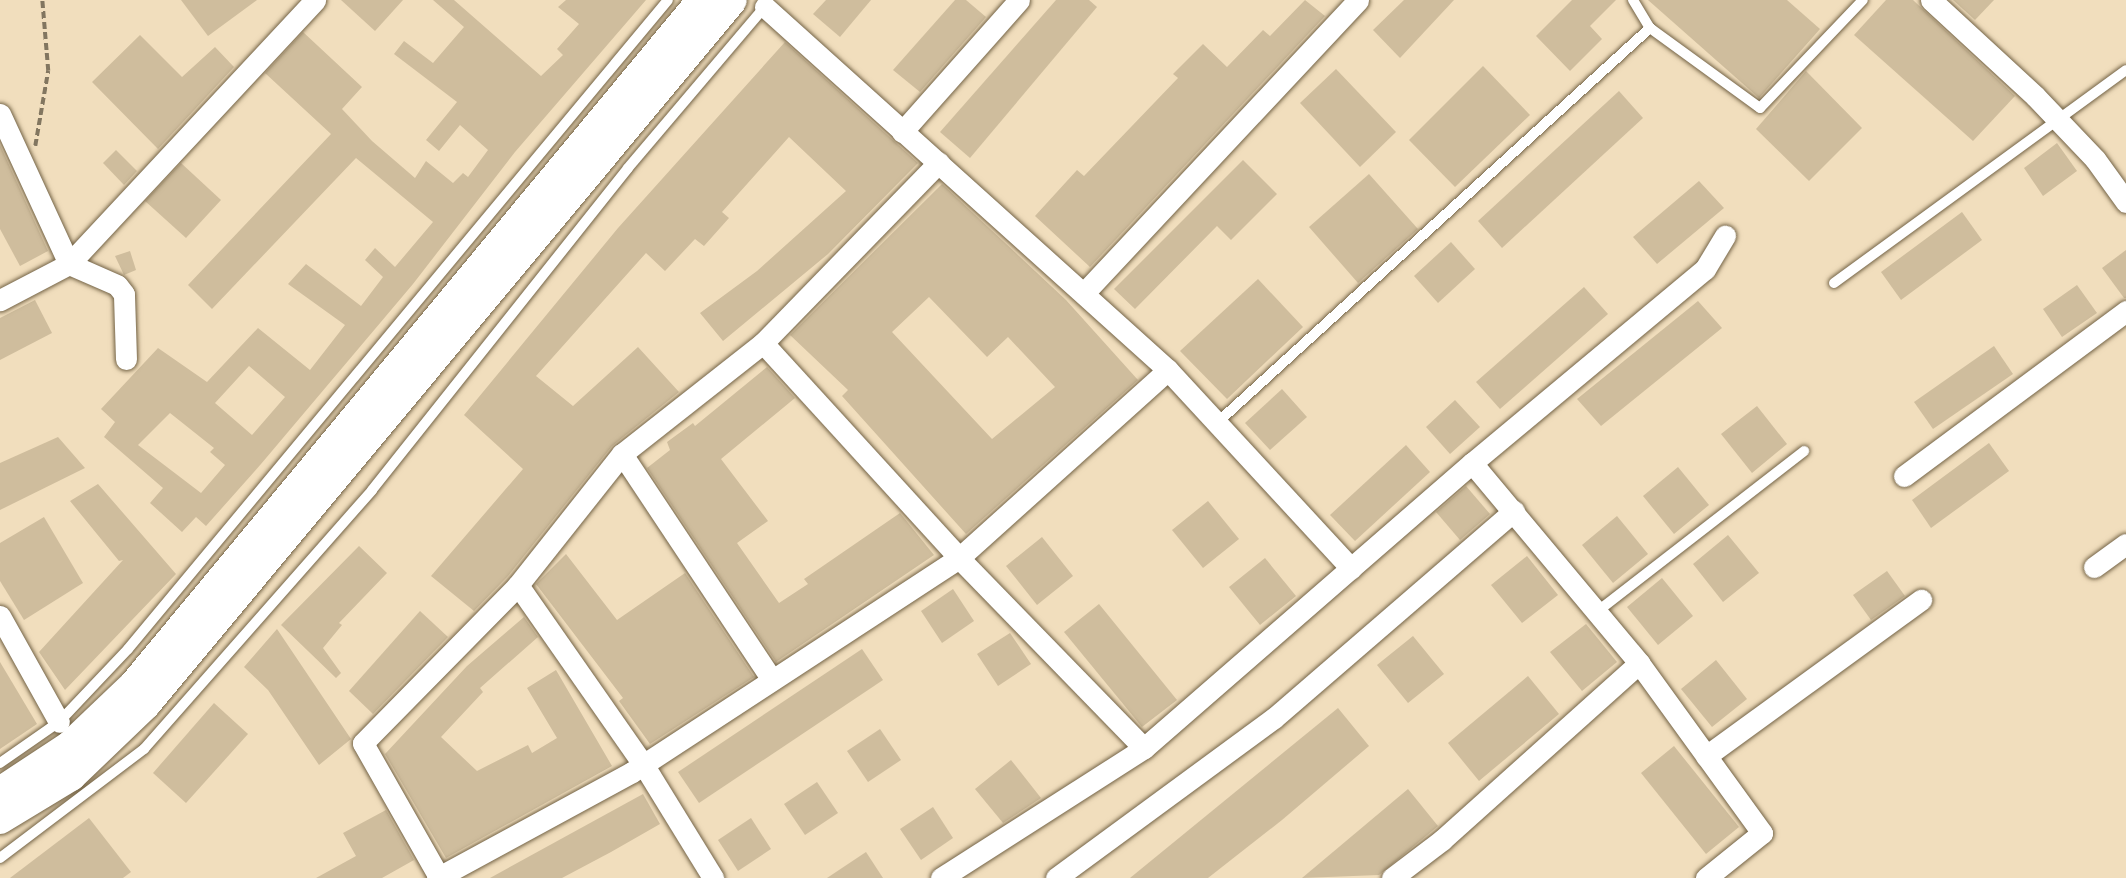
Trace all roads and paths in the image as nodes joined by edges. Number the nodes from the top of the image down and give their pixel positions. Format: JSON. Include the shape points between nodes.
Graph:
{"nodes":[{"id":1,"x":42,"y":0,"type":"edge"},
{"id":2,"x":315,"y":0,"type":"edge"},
{"id":3,"x":668,"y":0,"type":"edge"},
{"id":4,"x":702,"y":0,"type":"edge"},
{"id":5,"x":732,"y":0,"type":"edge"},
{"id":6,"x":1018,"y":0,"type":"edge"},
{"id":7,"x":1358,"y":0,"type":"edge"},
{"id":8,"x":1633,"y":0,"type":"edge"},
{"id":9,"x":1863,"y":0,"type":"edge"},
{"id":10,"x":1931,"y":0,"type":"edge"},
{"id":11,"x":768,"y":4,"type":"edge"},
{"id":12,"x":1650,"y":28,"type":"junction"},
{"id":13,"x":2126,"y":70,"type":"edge"},
{"id":14,"x":0,"y":114,"type":"edge"},
{"id":15,"x":2060,"y":122,"type":"junction"},
{"id":16,"x":902,"y":132,"type":"junction"},
{"id":17,"x":939,"y":162,"type":"junction"},
{"id":18,"x":28,"y":175,"type":"junction"},
{"id":19,"x":2126,"y":202,"type":"edge"},
{"id":20,"x":1725,"y":236,"type":"dead end"},
{"id":21,"x":69,"y":264,"type":"junction"},
{"id":22,"x":1834,"y":284,"type":"dead end"},
{"id":23,"x":1084,"y":293,"type":"junction"},
{"id":24,"x":0,"y":300,"type":"edge"},
{"id":25,"x":2126,"y":312,"type":"edge"},
{"id":26,"x":763,"y":343,"type":"junction"},
{"id":27,"x":126,"y":359,"type":"dead end"},
{"id":28,"x":1168,"y":370,"type":"junction"},
{"id":29,"x":1218,"y":422,"type":"junction"},
{"id":30,"x":1804,"y":450,"type":"dead end"},
{"id":31,"x":622,"y":454,"type":"junction"},
{"id":32,"x":1472,"y":463,"type":"junction"},
{"id":33,"x":1904,"y":476,"type":"dead end"},
{"id":34,"x":1514,"y":511,"type":"junction"},
{"id":35,"x":2126,"y":544,"type":"edge"},
{"id":36,"x":959,"y":558,"type":"junction"},
{"id":37,"x":2094,"y":567,"type":"dead end"},
{"id":38,"x":1351,"y":568,"type":"junction"},
{"id":39,"x":517,"y":585,"type":"junction"},
{"id":40,"x":1921,"y":600,"type":"dead end"},
{"id":41,"x":1598,"y":611,"type":"junction"},
{"id":42,"x":0,"y":616,"type":"edge"},
{"id":43,"x":1639,"y":663,"type":"junction"},
{"id":44,"x":770,"y":677,"type":"junction"},
{"id":45,"x":59,"y":722,"type":"junction"},
{"id":46,"x":1144,"y":748,"type":"junction"},
{"id":47,"x":1706,"y":756,"type":"junction"},
{"id":48,"x":0,"y":763,"type":"edge"},
{"id":49,"x":643,"y":764,"type":"junction"},
{"id":50,"x":0,"y":792,"type":"edge"},
{"id":51,"x":0,"y":819,"type":"edge"},
{"id":52,"x":0,"y":858,"type":"edge"},
{"id":53,"x":438,"y":877,"type":"edge"},
{"id":54,"x":713,"y":878,"type":"edge"},
{"id":55,"x":941,"y":878,"type":"edge"},
{"id":56,"x":1056,"y":878,"type":"edge"},
{"id":57,"x":1392,"y":878,"type":"edge"},
{"id":58,"x":1706,"y":878,"type":"edge"}],
"edges":[{"from":1,"to":18,"type":"path","via":[[48,71]]},
{"from":2,"to":21,"type":"street"},
{"from":3,"to":45,"type":"lane","via":[[128,649]]},
{"from":4,"to":50,"type":"main road","via":[[134,685],[70,746]]},
{"from":5,"to":51,"type":"main road","via":[[145,705],[71,776]]},
{"from":6,"to":16,"type":"street"},
{"from":7,"to":23,"type":"street"},
{"from":8,"to":12,"type":"lane"},
{"from":9,"to":12,"type":"lane","via":[[1760,108]]},
{"from":10,"to":15,"type":"street"},
{"from":11,"to":16,"type":"street"},
{"from":11,"to":52,"type":"lane","via":[[628,168],[372,490],[144,748]]},
{"from":12,"to":29,"type":"lane"},
{"from":13,"to":15,"type":"lane"},
{"from":14,"to":18,"type":"street"},
{"from":15,"to":19,"type":"street"},
{"from":15,"to":22,"type":"lane"},
{"from":16,"to":17,"type":"street"},
{"from":17,"to":23,"type":"street"},
{"from":17,"to":26,"type":"street"},
{"from":18,"to":21,"type":"street"},
{"from":20,"to":32,"type":"street","via":[[1705,269]]},
{"from":21,"to":24,"type":"street"},
{"from":21,"to":27,"type":"street","via":[[117,285],[124,294]]},
{"from":23,"to":28,"type":"street"},
{"from":25,"to":33,"type":"street"},
{"from":26,"to":31,"type":"street"},
{"from":26,"to":36,"type":"street"},
{"from":28,"to":29,"type":"street"},
{"from":28,"to":36,"type":"street"},
{"from":29,"to":38,"type":"street"},
{"from":30,"to":41,"type":"lane"},
{"from":31,"to":39,"type":"street"},
{"from":31,"to":44,"type":"street"},
{"from":32,"to":34,"type":"street"},
{"from":32,"to":38,"type":"street"},
{"from":34,"to":41,"type":"street"},
{"from":34,"to":56,"type":"street","via":[[1274,718]]},
{"from":35,"to":37,"type":"street"},
{"from":36,"to":44,"type":"street"},
{"from":36,"to":46,"type":"street"},
{"from":38,"to":46,"type":"street"},
{"from":39,"to":49,"type":"street"},
{"from":39,"to":53,"type":"street","via":[[363,743]]},
{"from":40,"to":47,"type":"street"},
{"from":41,"to":43,"type":"street"},
{"from":42,"to":45,"type":"street"},
{"from":43,"to":47,"type":"street"},
{"from":43,"to":57,"type":"street"},
{"from":44,"to":49,"type":"street"},
{"from":45,"to":48,"type":"lane"},
{"from":46,"to":55,"type":"street"},
{"from":47,"to":58,"type":"street","via":[[1762,833]]},
{"from":49,"to":53,"type":"street"},
{"from":49,"to":54,"type":"street"}]}
